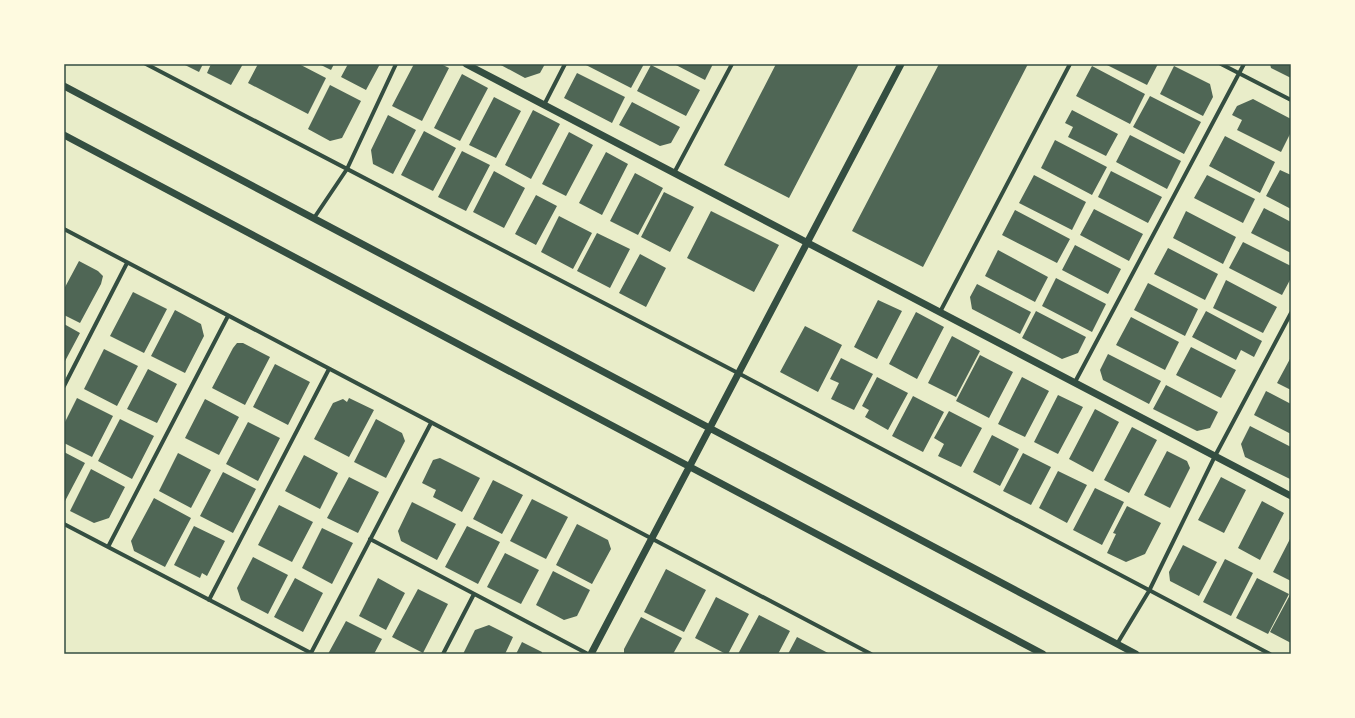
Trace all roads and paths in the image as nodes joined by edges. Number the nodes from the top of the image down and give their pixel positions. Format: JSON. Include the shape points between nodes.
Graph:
{"nodes":[{"id":1,"x":146,"y":64,"type":"edge"},
{"id":2,"x":396,"y":64,"type":"edge"},
{"id":3,"x":466,"y":64,"type":"edge"},
{"id":4,"x":565,"y":64,"type":"edge"},
{"id":5,"x":732,"y":64,"type":"edge"},
{"id":6,"x":901,"y":64,"type":"edge"},
{"id":7,"x":1070,"y":64,"type":"edge"},
{"id":8,"x":1221,"y":64,"type":"edge"},
{"id":9,"x":1244,"y":64,"type":"edge"},
{"id":10,"x":1239,"y":74,"type":"junction"},
{"id":11,"x":64,"y":86,"type":"edge"},
{"id":12,"x":1291,"y":100,"type":"edge"},
{"id":13,"x":544,"y":105,"type":"junction"},
{"id":14,"x":64,"y":135,"type":"edge"},
{"id":15,"x":347,"y":169,"type":"junction"},
{"id":16,"x":674,"y":173,"type":"junction"},
{"id":17,"x":314,"y":218,"type":"junction"},
{"id":18,"x":64,"y":229,"type":"edge"},
{"id":19,"x":807,"y":243,"type":"junction"},
{"id":20,"x":127,"y":263,"type":"junction"},
{"id":21,"x":940,"y":312,"type":"junction"},
{"id":22,"x":1291,"y":313,"type":"edge"},
{"id":23,"x":228,"y":316,"type":"junction"},
{"id":24,"x":330,"y":369,"type":"junction"},
{"id":25,"x":738,"y":373,"type":"junction"},
{"id":26,"x":1075,"y":382,"type":"junction"},
{"id":27,"x":64,"y":386,"type":"edge"},
{"id":28,"x":431,"y":422,"type":"junction"},
{"id":29,"x":710,"y":428,"type":"junction"},
{"id":30,"x":1215,"y":456,"type":"junction"},
{"id":31,"x":690,"y":467,"type":"junction"},
{"id":32,"x":1291,"y":496,"type":"edge"},
{"id":33,"x":64,"y":524,"type":"edge"},
{"id":34,"x":652,"y":538,"type":"junction"},
{"id":35,"x":370,"y":539,"type":"junction"},
{"id":36,"x":108,"y":547,"type":"junction"},
{"id":37,"x":1150,"y":591,"type":"junction"},
{"id":38,"x":474,"y":594,"type":"junction"},
{"id":39,"x":209,"y":600,"type":"junction"},
{"id":40,"x":1117,"y":644,"type":"junction"},
{"id":41,"x":310,"y":654,"type":"edge"},
{"id":42,"x":443,"y":654,"type":"edge"},
{"id":43,"x":590,"y":654,"type":"edge"},
{"id":44,"x":872,"y":654,"type":"edge"},
{"id":45,"x":1042,"y":654,"type":"edge"},
{"id":46,"x":1136,"y":654,"type":"edge"},
{"id":47,"x":1270,"y":654,"type":"edge"}],
"edges":[{"from":1,"to":15,"type":"street"},
{"from":2,"to":15,"type":"street"},
{"from":3,"to":13,"type":"street"},
{"from":4,"to":13,"type":"street"},
{"from":5,"to":16,"type":"street"},
{"from":6,"to":19,"type":"street"},
{"from":7,"to":21,"type":"street"},
{"from":8,"to":10,"type":"street"},
{"from":9,"to":10,"type":"street"},
{"from":10,"to":12,"type":"street"},
{"from":10,"to":26,"type":"street"},
{"from":11,"to":17,"type":"street"},
{"from":13,"to":16,"type":"street"},
{"from":14,"to":31,"type":"street"},
{"from":15,"to":17,"type":"street"},
{"from":15,"to":25,"type":"street"},
{"from":16,"to":19,"type":"street"},
{"from":17,"to":29,"type":"street"},
{"from":18,"to":20,"type":"street"},
{"from":19,"to":21,"type":"street"},
{"from":19,"to":25,"type":"street"},
{"from":20,"to":23,"type":"street"},
{"from":20,"to":27,"type":"street"},
{"from":21,"to":26,"type":"street"},
{"from":22,"to":30,"type":"street"},
{"from":23,"to":24,"type":"street"},
{"from":23,"to":36,"type":"street"},
{"from":24,"to":28,"type":"street"},
{"from":24,"to":39,"type":"street"},
{"from":25,"to":29,"type":"street"},
{"from":25,"to":37,"type":"street"},
{"from":26,"to":30,"type":"street"},
{"from":28,"to":34,"type":"street"},
{"from":28,"to":35,"type":"street"},
{"from":29,"to":31,"type":"street"},
{"from":29,"to":40,"type":"street"},
{"from":30,"to":32,"type":"street"},
{"from":30,"to":37,"type":"street"},
{"from":31,"to":34,"type":"street"},
{"from":31,"to":45,"type":"street"},
{"from":33,"to":36,"type":"street"},
{"from":34,"to":43,"type":"street"},
{"from":34,"to":44,"type":"street"},
{"from":35,"to":38,"type":"street"},
{"from":35,"to":41,"type":"street"},
{"from":36,"to":39,"type":"street"},
{"from":37,"to":40,"type":"street"},
{"from":37,"to":47,"type":"street"},
{"from":38,"to":42,"type":"street"},
{"from":38,"to":43,"type":"street"},
{"from":39,"to":41,"type":"street"},
{"from":40,"to":46,"type":"street"}]}
